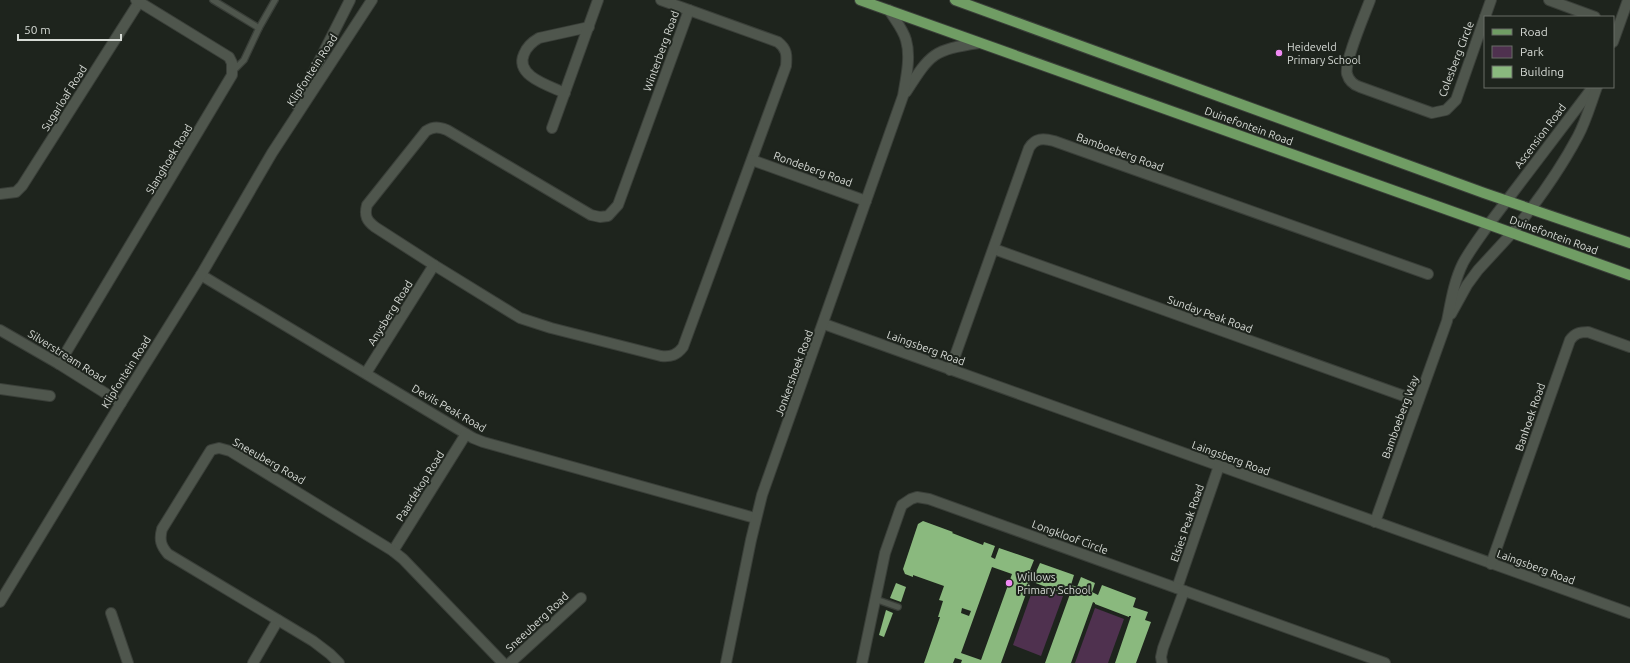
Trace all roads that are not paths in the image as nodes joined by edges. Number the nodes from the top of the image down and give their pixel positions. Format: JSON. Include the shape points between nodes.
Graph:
{"nodes":[{"id":1,"x":213,"y":0,"type":"edge"},
{"id":2,"x":275,"y":0,"type":"edge"},
{"id":3,"x":350,"y":0,"type":"edge"},
{"id":4,"x":372,"y":0,"type":"edge"},
{"id":5,"x":598,"y":0,"type":"edge"},
{"id":6,"x":661,"y":0,"type":"edge"},
{"id":7,"x":860,"y":0,"type":"edge"},
{"id":8,"x":955,"y":0,"type":"edge"},
{"id":9,"x":1370,"y":0,"type":"edge"},
{"id":10,"x":1491,"y":0,"type":"edge"},
{"id":11,"x":1549,"y":0,"type":"edge"},
{"id":12,"x":1628,"y":0,"type":"edge"},
{"id":13,"x":137,"y":1,"type":"edge"},
{"id":14,"x":689,"y":10,"type":"junction"},
{"id":15,"x":889,"y":10,"type":"junction"},
{"id":16,"x":1485,"y":16,"type":"edge"},
{"id":17,"x":1592,"y":16,"type":"edge"},
{"id":18,"x":1484,"y":20,"type":"edge"},
{"id":19,"x":1616,"y":25,"type":"edge"},
{"id":20,"x":589,"y":27,"type":"junction"},
{"id":21,"x":259,"y":28,"type":"junction"},
{"id":22,"x":1614,"y":36,"type":"edge"},
{"id":23,"x":979,"y":42,"type":"junction"},
{"id":24,"x":232,"y":72,"type":"junction"},
{"id":25,"x":1592,"y":88,"type":"edge"},
{"id":26,"x":1597,"y":88,"type":"edge"},
{"id":27,"x":565,"y":93,"type":"junction"},
{"id":28,"x":903,"y":96,"type":"junction"},
{"id":29,"x":552,"y":128,"type":"dead end"},
{"id":30,"x":272,"y":153,"type":"junction"},
{"id":31,"x":752,"y":160,"type":"junction"},
{"id":32,"x":0,"y":194,"type":"edge"},
{"id":33,"x":1506,"y":200,"type":"junction"},
{"id":34,"x":866,"y":201,"type":"junction"},
{"id":35,"x":1531,"y":209,"type":"junction"},
{"id":36,"x":1489,"y":224,"type":"junction"},
{"id":37,"x":1513,"y":232,"type":"junction"},
{"id":38,"x":1630,"y":243,"type":"edge"},
{"id":39,"x":994,"y":249,"type":"junction"},
{"id":40,"x":434,"y":265,"type":"junction"},
{"id":41,"x":1428,"y":274,"type":"dead end"},
{"id":42,"x":201,"y":275,"type":"junction"},
{"id":43,"x":1630,"y":275,"type":"edge"},
{"id":44,"x":1447,"y":320,"type":"junction"},
{"id":45,"x":824,"y":324,"type":"junction"},
{"id":46,"x":0,"y":330,"type":"edge"},
{"id":47,"x":1630,"y":347,"type":"edge"},
{"id":48,"x":59,"y":364,"type":"junction"},
{"id":49,"x":950,"y":370,"type":"junction"},
{"id":50,"x":366,"y":373,"type":"junction"},
{"id":51,"x":0,"y":389,"type":"edge"},
{"id":52,"x":50,"y":396,"type":"dead end"},
{"id":53,"x":1418,"y":401,"type":"junction"},
{"id":54,"x":120,"y":403,"type":"junction"},
{"id":55,"x":466,"y":434,"type":"junction"},
{"id":56,"x":1219,"y":466,"type":"junction"},
{"id":57,"x":756,"y":518,"type":"junction"},
{"id":58,"x":1375,"y":522,"type":"junction"},
{"id":59,"x":393,"y":551,"type":"junction"},
{"id":60,"x":1491,"y":564,"type":"junction"},
{"id":61,"x":1180,"y":590,"type":"junction"},
{"id":62,"x":581,"y":598,"type":"dead end"},
{"id":63,"x":875,"y":599,"type":"junction"},
{"id":64,"x":0,"y":602,"type":"edge"},
{"id":65,"x":898,"y":607,"type":"dead end"},
{"id":66,"x":111,"y":613,"type":"dead end"},
{"id":67,"x":1630,"y":614,"type":"edge"},
{"id":68,"x":278,"y":620,"type":"junction"},
{"id":69,"x":128,"y":663,"type":"edge"},
{"id":70,"x":253,"y":663,"type":"edge"},
{"id":71,"x":339,"y":663,"type":"edge"},
{"id":72,"x":503,"y":663,"type":"edge"},
{"id":73,"x":510,"y":663,"type":"edge"},
{"id":74,"x":726,"y":663,"type":"edge"},
{"id":75,"x":862,"y":663,"type":"edge"},
{"id":76,"x":1162,"y":663,"type":"edge"},
{"id":77,"x":1385,"y":663,"type":"edge"}],
"edges":[{"from":1,"to":21,"type":"lane"},
{"from":2,"to":21,"type":"lane"},
{"from":3,"to":30,"type":"street","name":"Klipfontein Road"},
{"from":4,"to":30,"type":"street","name":"Klipfontein Road"},
{"from":5,"to":20,"type":"street"},
{"from":6,"to":14,"type":"street"},
{"from":7,"to":15,"type":"main road","name":"Duinefontein Road"},
{"from":8,"to":33,"type":"main road","name":"Duinefontein Road"},
{"from":9,"to":18,"type":"street","name":"Colesberg Circle","via":[[1347,66],[1349,78],[1353,84],[1360,87],[1432,113],[1446,110],[1456,100]]},
{"from":10,"to":16,"type":"street","name":"Colesberg Circle"},
{"from":11,"to":17,"type":"street"},
{"from":12,"to":19,"type":"street"},
{"from":13,"to":24,"type":"street","via":[[229,57]]},
{"from":13,"to":32,"type":"street","name":"Sugarloaf Road","via":[[22,186],[16,192]]},
{"from":14,"to":31,"type":"street","name":"Winterberg Road","via":[[778,42],[786,51],[786,66]]},
{"from":14,"to":40,"type":"street","name":"Winterberg Road","via":[[618,205],[608,216],[591,215],[447,130],[436,127],[426,131],[367,206],[365,213],[367,220],[376,227]]},
{"from":15,"to":23,"type":"main road","name":"Duinefontein Road"},
{"from":15,"to":28,"type":"street","name":"Jonkershoek Road","via":[[906,41],[908,68]]},
{"from":19,"to":22,"type":"street"},
{"from":20,"to":27,"type":"street"},
{"from":20,"to":27,"type":"street","via":[[539,38],[532,42],[523,56],[522,64],[529,75]]},
{"from":21,"to":24,"type":"lane","via":[[244,60]]},
{"from":23,"to":28,"type":"street","name":"Jonkershoek Road","via":[[956,46],[929,58]]},
{"from":23,"to":36,"type":"main road","name":"Duinefontein Road"},
{"from":24,"to":48,"type":"street","name":"Slanghoek Road","via":[[187,152]]},
{"from":25,"to":33,"type":"street","name":"Ascension Road"},
{"from":26,"to":35,"type":"street","via":[[1578,135]]},
{"from":27,"to":29,"type":"street"},
{"from":28,"to":34,"type":"street","name":"Jonkershoek Road"},
{"from":30,"to":42,"type":"street","name":"Klipfontein Road"},
{"from":31,"to":34,"type":"street","name":"Rondeberg Road"},
{"from":31,"to":40,"type":"street","name":"Winterberg Road","via":[[683,347],[674,356],[661,356],[533,323],[520,318]]},
{"from":33,"to":35,"type":"main road","name":"Duinefontein Road"},
{"from":33,"to":36,"type":"street","name":"Ascension Road"},
{"from":34,"to":45,"type":"street","name":"Jonkershoek Road"},
{"from":35,"to":37,"type":"street","name":"Bamboeberg Way"},
{"from":35,"to":38,"type":"main road","name":"Duinefontein Road"},
{"from":36,"to":37,"type":"main road","name":"Duinefontein Road"},
{"from":36,"to":44,"type":"street","name":"Bamboeberg Way","via":[[1461,267]]},
{"from":37,"to":43,"type":"main road","name":"Duinefontein Road"},
{"from":37,"to":44,"type":"street","name":"Bamboeberg Way","via":[[1475,275]]},
{"from":39,"to":41,"type":"street","name":"Bamboeberg Road","via":[[1029,148],[1035,141],[1044,139]]},
{"from":39,"to":49,"type":"street","name":"Bamboeberg Road"},
{"from":39,"to":53,"type":"street","name":"Sunday Peak Road"},
{"from":40,"to":50,"type":"street","name":"Anysberg Road"},
{"from":42,"to":50,"type":"street","name":"Devils Peak Road"},
{"from":42,"to":54,"type":"street","name":"Klipfontein Road"},
{"from":44,"to":53,"type":"street","name":"Bamboeberg Way"},
{"from":45,"to":49,"type":"street","name":"Laingsberg Road"},
{"from":45,"to":57,"type":"street","name":"Jonkershoek Road"},
{"from":46,"to":48,"type":"street","name":"Silverstream Road"},
{"from":47,"to":60,"type":"street","name":"Banhoek Road","via":[[1588,332],[1580,332],[1570,340]]},
{"from":48,"to":54,"type":"street","name":"Silverstream Road"},
{"from":49,"to":56,"type":"street","name":"Laingsberg Road"},
{"from":50,"to":55,"type":"street","name":"Devils Peak Road"},
{"from":51,"to":52,"type":"street"},
{"from":53,"to":58,"type":"street","name":"Bamboeberg Way"},
{"from":54,"to":64,"type":"street","name":"Klipfontein Road"},
{"from":55,"to":57,"type":"street","name":"Devils Peak Road","via":[[483,442]]},
{"from":55,"to":59,"type":"street","name":"Paardekop Road"},
{"from":56,"to":58,"type":"street","name":"Laingsberg Road"},
{"from":56,"to":61,"type":"street","name":"Elsies Peak Road"},
{"from":57,"to":74,"type":"street","name":"Jonkershoek Road"},
{"from":58,"to":60,"type":"street","name":"Laingsberg Road"},
{"from":59,"to":68,"type":"street","name":"Sneeuberg Road","via":[[230,451],[219,448],[211,450],[162,529],[160,536],[163,549]]},
{"from":59,"to":72,"type":"street","name":"Sneeuberg Road"},
{"from":60,"to":67,"type":"street","name":"Laingsberg Road"},
{"from":61,"to":63,"type":"street","name":"Longkloof Circle","via":[[929,499],[917,497],[906,501],[900,510],[884,553]]},
{"from":61,"to":76,"type":"street","name":"Elsies Peak Road","via":[[1163,648]]},
{"from":61,"to":77,"type":"street","name":"Longkloof Circle"},
{"from":62,"to":73,"type":"street","name":"Sneeuberg Road"},
{"from":63,"to":65,"type":"lane"},
{"from":63,"to":75,"type":"street","name":"Longkloof Circle"},
{"from":66,"to":69,"type":"street"},
{"from":68,"to":70,"type":"street"},
{"from":68,"to":71,"type":"street","name":"Sneeuberg Road","via":[[318,645]]}]}
